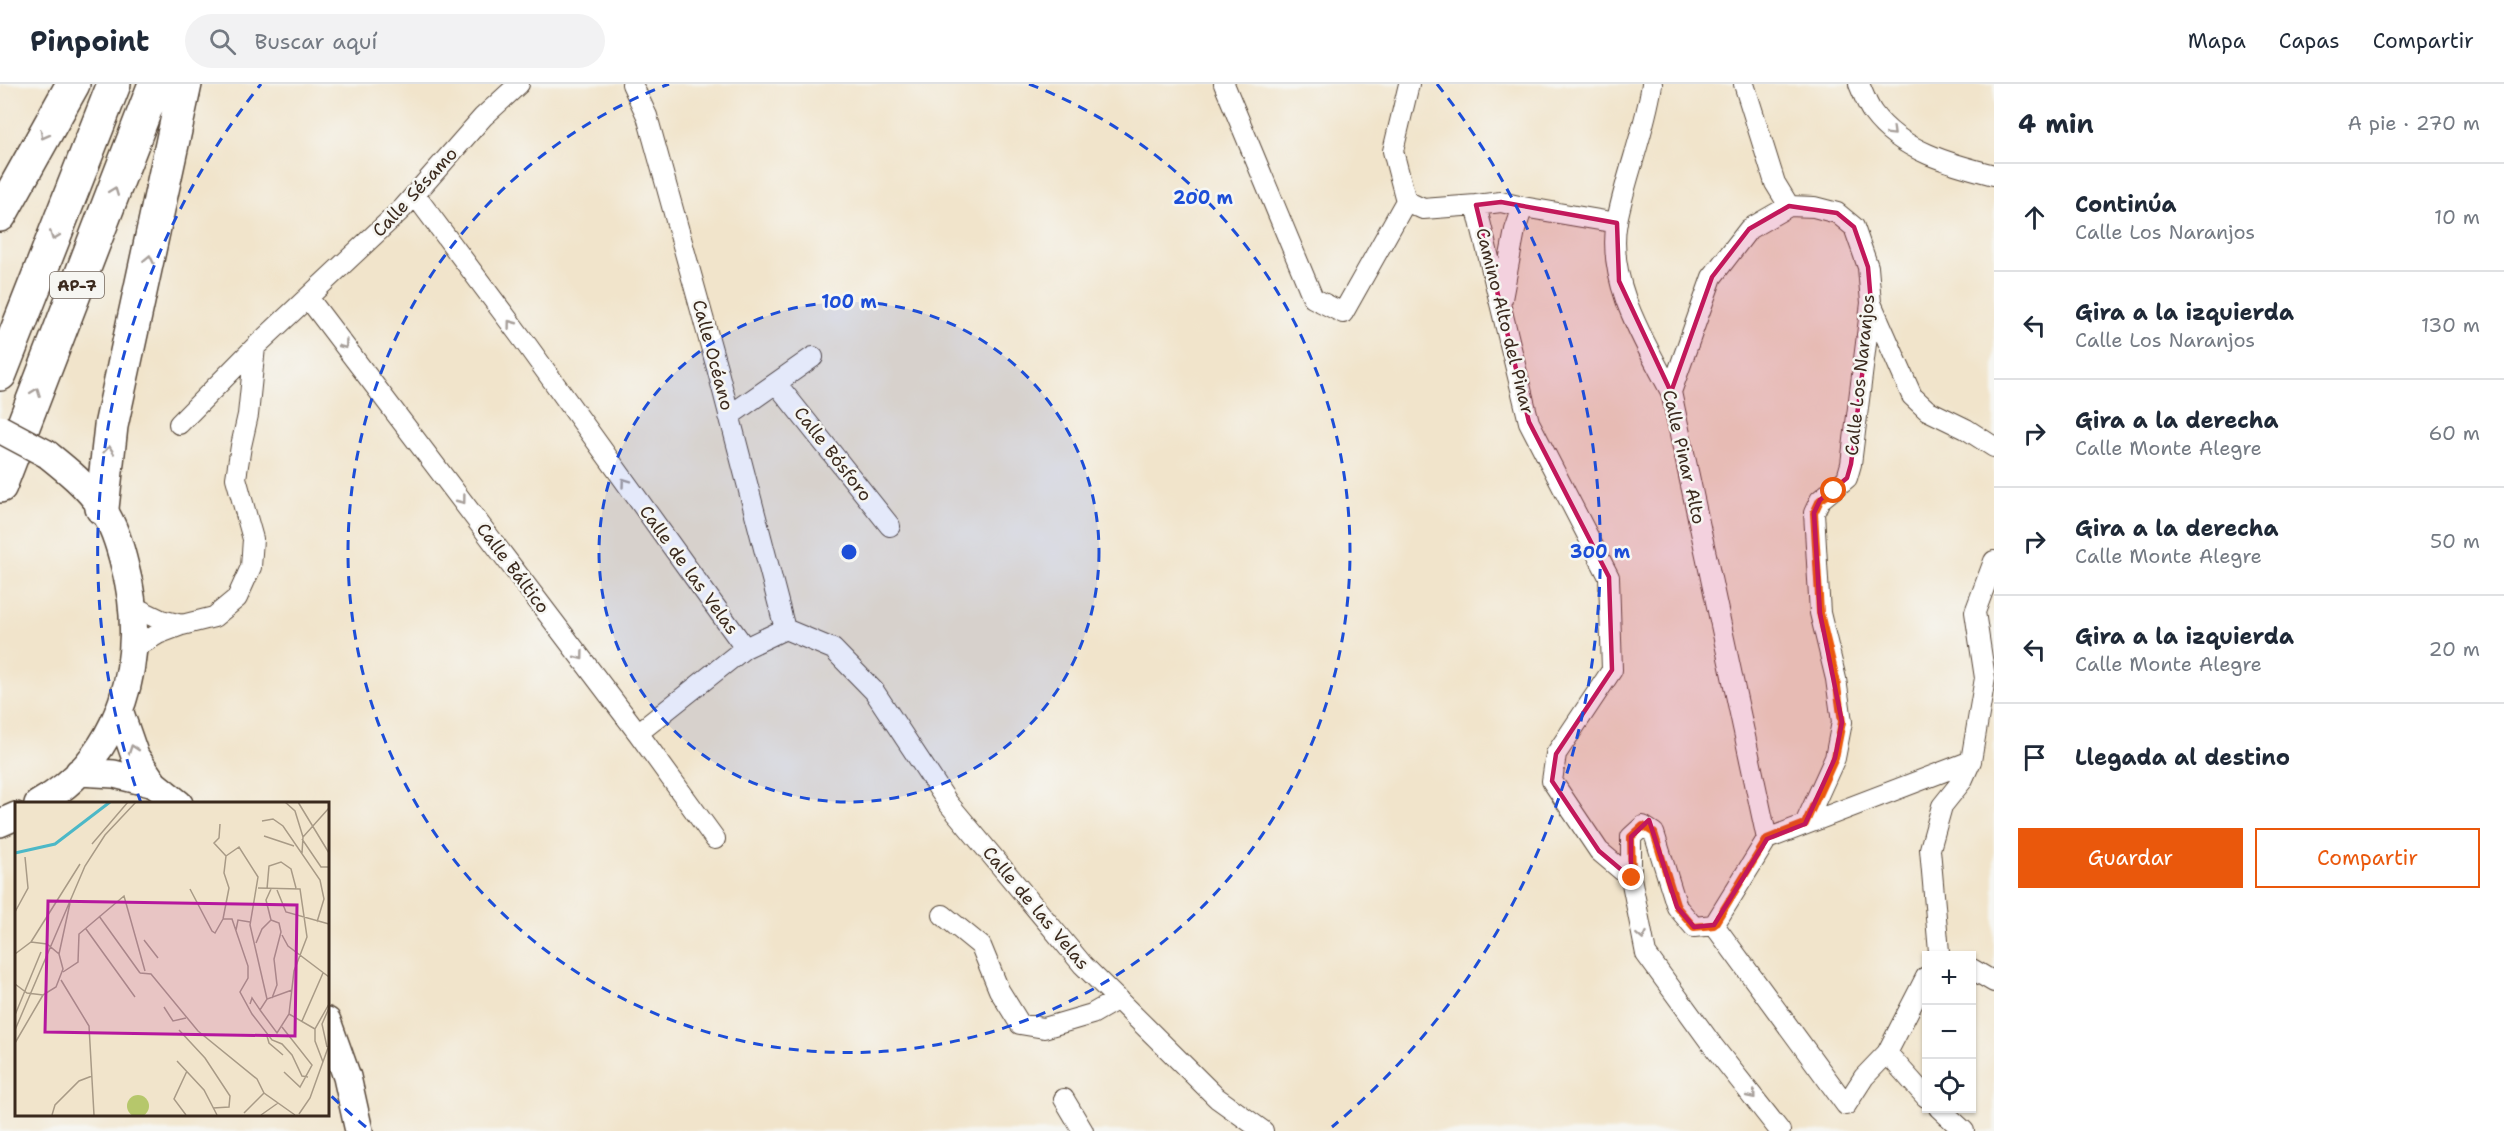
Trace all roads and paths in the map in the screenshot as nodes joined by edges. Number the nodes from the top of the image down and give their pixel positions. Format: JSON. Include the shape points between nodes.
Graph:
{"nodes":[{"id":1,"x":73,"y":84,"type":"edge"},
{"id":2,"x":114,"y":84,"type":"edge"},
{"id":3,"x":155,"y":84,"type":"edge"},
{"id":4,"x":185,"y":84,"type":"edge"},
{"id":5,"x":519,"y":84,"type":"edge"},
{"id":6,"x":632,"y":84,"type":"edge"},
{"id":7,"x":1224,"y":84,"type":"edge"},
{"id":8,"x":1409,"y":84,"type":"edge"},
{"id":9,"x":1652,"y":84,"type":"edge"},
{"id":10,"x":1744,"y":84,"type":"edge"},
{"id":11,"x":1859,"y":84,"type":"edge"},
{"id":12,"x":1994,"y":176,"type":"edge"},
{"id":13,"x":415,"y":195,"type":"junction"},
{"id":14,"x":1406,"y":201,"type":"junction"},
{"id":15,"x":1476,"y":204,"type":"junction"},
{"id":16,"x":1789,"y":206,"type":"junction"},
{"id":17,"x":1523,"y":207,"type":"junction"},
{"id":18,"x":0,"y":215,"type":"edge"},
{"id":19,"x":1617,"y":223,"type":"junction"},
{"id":20,"x":309,"y":299,"type":"junction"},
{"id":21,"x":1871,"y":303,"type":"junction"},
{"id":22,"x":1500,"y":310,"type":"junction"},
{"id":23,"x":255,"y":347,"type":"junction"},
{"id":24,"x":813,"y":357,"type":"dead end"},
{"id":25,"x":0,"y":374,"type":"edge"},
{"id":26,"x":776,"y":382,"type":"junction"},
{"id":27,"x":1671,"y":392,"type":"junction"},
{"id":28,"x":729,"y":416,"type":"junction"},
{"id":29,"x":179,"y":424,"type":"dead end"},
{"id":30,"x":0,"y":429,"type":"edge"},
{"id":31,"x":1994,"y":447,"type":"edge"},
{"id":32,"x":0,"y":486,"type":"edge"},
{"id":33,"x":102,"y":508,"type":"junction"},
{"id":34,"x":890,"y":526,"type":"dead end"},
{"id":35,"x":1994,"y":561,"type":"edge"},
{"id":36,"x":134,"y":607,"type":"junction"},
{"id":37,"x":182,"y":625,"type":"junction"},
{"id":38,"x":785,"y":629,"type":"junction"},
{"id":39,"x":746,"y":648,"type":"junction"},
{"id":40,"x":134,"y":649,"type":"junction"},
{"id":41,"x":119,"y":710,"type":"junction"},
{"id":42,"x":638,"y":733,"type":"junction"},
{"id":43,"x":1971,"y":761,"type":"junction"},
{"id":44,"x":79,"y":772,"type":"junction"},
{"id":45,"x":154,"y":784,"type":"junction"},
{"id":46,"x":41,"y":802,"type":"edge"},
{"id":47,"x":176,"y":802,"type":"edge"},
{"id":48,"x":15,"y":816,"type":"edge"},
{"id":49,"x":0,"y":823,"type":"edge"},
{"id":50,"x":1805,"y":824,"type":"junction"},
{"id":51,"x":715,"y":839,"type":"dead end"},
{"id":52,"x":1767,"y":839,"type":"junction"},
{"id":53,"x":1632,"y":878,"type":"junction"},
{"id":54,"x":943,"y":915,"type":"dead end"},
{"id":55,"x":1714,"y":925,"type":"junction"},
{"id":56,"x":1941,"y":951,"type":"edge"},
{"id":57,"x":1976,"y":972,"type":"edge"},
{"id":58,"x":1994,"y":982,"type":"edge"},
{"id":59,"x":1922,"y":984,"type":"edge"},
{"id":60,"x":1118,"y":999,"type":"junction"},
{"id":61,"x":328,"y":1024,"type":"edge"},
{"id":62,"x":1887,"y":1053,"type":"junction"},
{"id":63,"x":1922,"y":1092,"type":"edge"},
{"id":64,"x":1065,"y":1099,"type":"dead end"},
{"id":65,"x":1944,"y":1113,"type":"edge"},
{"id":66,"x":1773,"y":1127,"type":"edge"},
{"id":67,"x":359,"y":1131,"type":"edge"},
{"id":68,"x":1083,"y":1131,"type":"edge"},
{"id":69,"x":1263,"y":1131,"type":"edge"},
{"id":70,"x":1964,"y":1131,"type":"edge"}],
"edges":[{"from":1,"to":18,"type":"highway","one_way":true},
{"from":2,"to":25,"type":"highway","number":"AP-7","one_way":true},
{"from":32,"to":3,"type":"highway","number":"AP-7","one_way":true},
{"from":33,"to":4,"type":"highway","one_way":true,"via":[[111,426]]},
{"from":5,"to":13,"type":"street","name":"Calle Sésamo","via":[[483,117]]},
{"from":6,"to":28,"type":"street","name":"Calle Océano","via":[[647,117]]},
{"from":7,"to":14,"type":"street","via":[[1313,298],[1343,313]]},
{"from":8,"to":14,"type":"street","via":[[1393,151]]},
{"from":9,"to":19,"type":"street","name":"Calle Pinar Alto"},
{"from":10,"to":16,"type":"street","via":[[1775,183]]},
{"from":11,"to":12,"type":"street","one_way":true,"via":[[1873,113],[1902,142],[1936,158]]},
{"from":13,"to":20,"type":"street","name":"Calle Sésamo"},
{"from":39,"to":13,"type":"street","name":"Calle de las Velas","one_way":true},
{"from":14,"to":15,"type":"street","name":"Camino Alto del Pinar","via":[[1423,209]]},
{"from":15,"to":17,"type":"street","via":[[1501,202]]},
{"from":15,"to":22,"type":"street","name":"Camino Alto del Pinar"},
{"from":16,"to":21,"type":"street","name":"Calle Los Naranjos","via":[[1837,213],[1854,227],[1868,267]]},
{"from":16,"to":27,"type":"street","via":[[1749,229],[1712,276]]},
{"from":17,"to":19,"type":"street"},
{"from":17,"to":22,"type":"street"},
{"from":19,"to":27,"type":"street","name":"Calle Pinar Alto","via":[[1619,281]]},
{"from":20,"to":23,"type":"street","name":"Calle Sésamo"},
{"from":20,"to":42,"type":"street","name":"Calle Báltico","one_way":true},
{"from":21,"to":31,"type":"street","via":[[1912,396],[1927,410]]},
{"from":21,"to":50,"type":"street","name":"Calle Los Naranjos","via":[[1851,464],[1847,478],[1820,500],[1814,513],[1820,613],[1842,722],[1835,758]]},
{"from":22,"to":53,"type":"street","name":"Camino Alto del Pinar","via":[[1529,422],[1609,578],[1612,670],[1556,754],[1552,781],[1599,851]]},
{"from":23,"to":29,"type":"street","name":"Calle Sésamo"},
{"from":23,"to":37,"type":"street","via":[[236,478],[253,539],[251,567],[237,598],[214,617]]},
{"from":24,"to":26,"type":"street"},
{"from":26,"to":28,"type":"street"},
{"from":26,"to":34,"type":"street","name":"Calle Bósforo"},
{"from":27,"to":52,"type":"street","name":"Calle Pinar Alto"},
{"from":28,"to":38,"type":"street","name":"Calle Océano"},
{"from":30,"to":33,"type":"main road","bridge":true,"via":[[47,454],[74,475]]},
{"from":33,"to":36,"type":"main road","via":[[118,540]]},
{"from":35,"to":43,"type":"street","via":[[1975,612],[1985,678]]},
{"from":36,"to":37,"type":"street"},
{"from":36,"to":40,"type":"main road"},
{"from":37,"to":40,"type":"street"},
{"from":38,"to":39,"type":"street","name":"Calle de las Velas"},
{"from":38,"to":60,"type":"street","name":"Calle de las Velas","via":[[832,649],[874,691],[948,803],[1083,965]]},
{"from":39,"to":42,"type":"street"},
{"from":40,"to":41,"type":"main road","via":[[130,681]]},
{"from":41,"to":44,"type":"main road","via":[[104,740]]},
{"from":45,"to":41,"type":"main road","one_way":true,"via":[[135,756]]},
{"from":42,"to":51,"type":"street","name":"Calle Báltico"},
{"from":43,"to":50,"type":"street"},
{"from":43,"to":56,"type":"street","via":[[1962,781],[1942,806],[1930,849]]},
{"from":44,"to":45,"type":"main road","via":[[114,774]]},
{"from":44,"to":46,"type":"main road"},
{"from":45,"to":47,"type":"main road"},
{"from":48,"to":49,"type":"main road"},
{"from":50,"to":52,"type":"street"},
{"from":52,"to":55,"type":"street"},
{"from":53,"to":55,"type":"street","via":[[1631,837],[1643,826],[1654,833],[1677,907],[1694,927]]},
{"from":53,"to":66,"type":"street","one_way":true,"via":[[1646,954]]},
{"from":54,"to":60,"type":"street","via":[[981,946],[999,990],[1020,1024],[1044,1028],[1092,1014]]},
{"from":55,"to":62,"type":"street","via":[[1846,1105],[1864,1077]]},
{"from":57,"to":58,"type":"street"},
{"from":59,"to":62,"type":"street"},
{"from":60,"to":69,"type":"street","name":"Calle de las Velas","via":[[1217,1098]]},
{"from":61,"to":67,"type":"main road","via":[[347,1077]]},
{"from":62,"to":63,"type":"street"},
{"from":64,"to":68,"type":"street"},
{"from":65,"to":70,"type":"street"}]}
